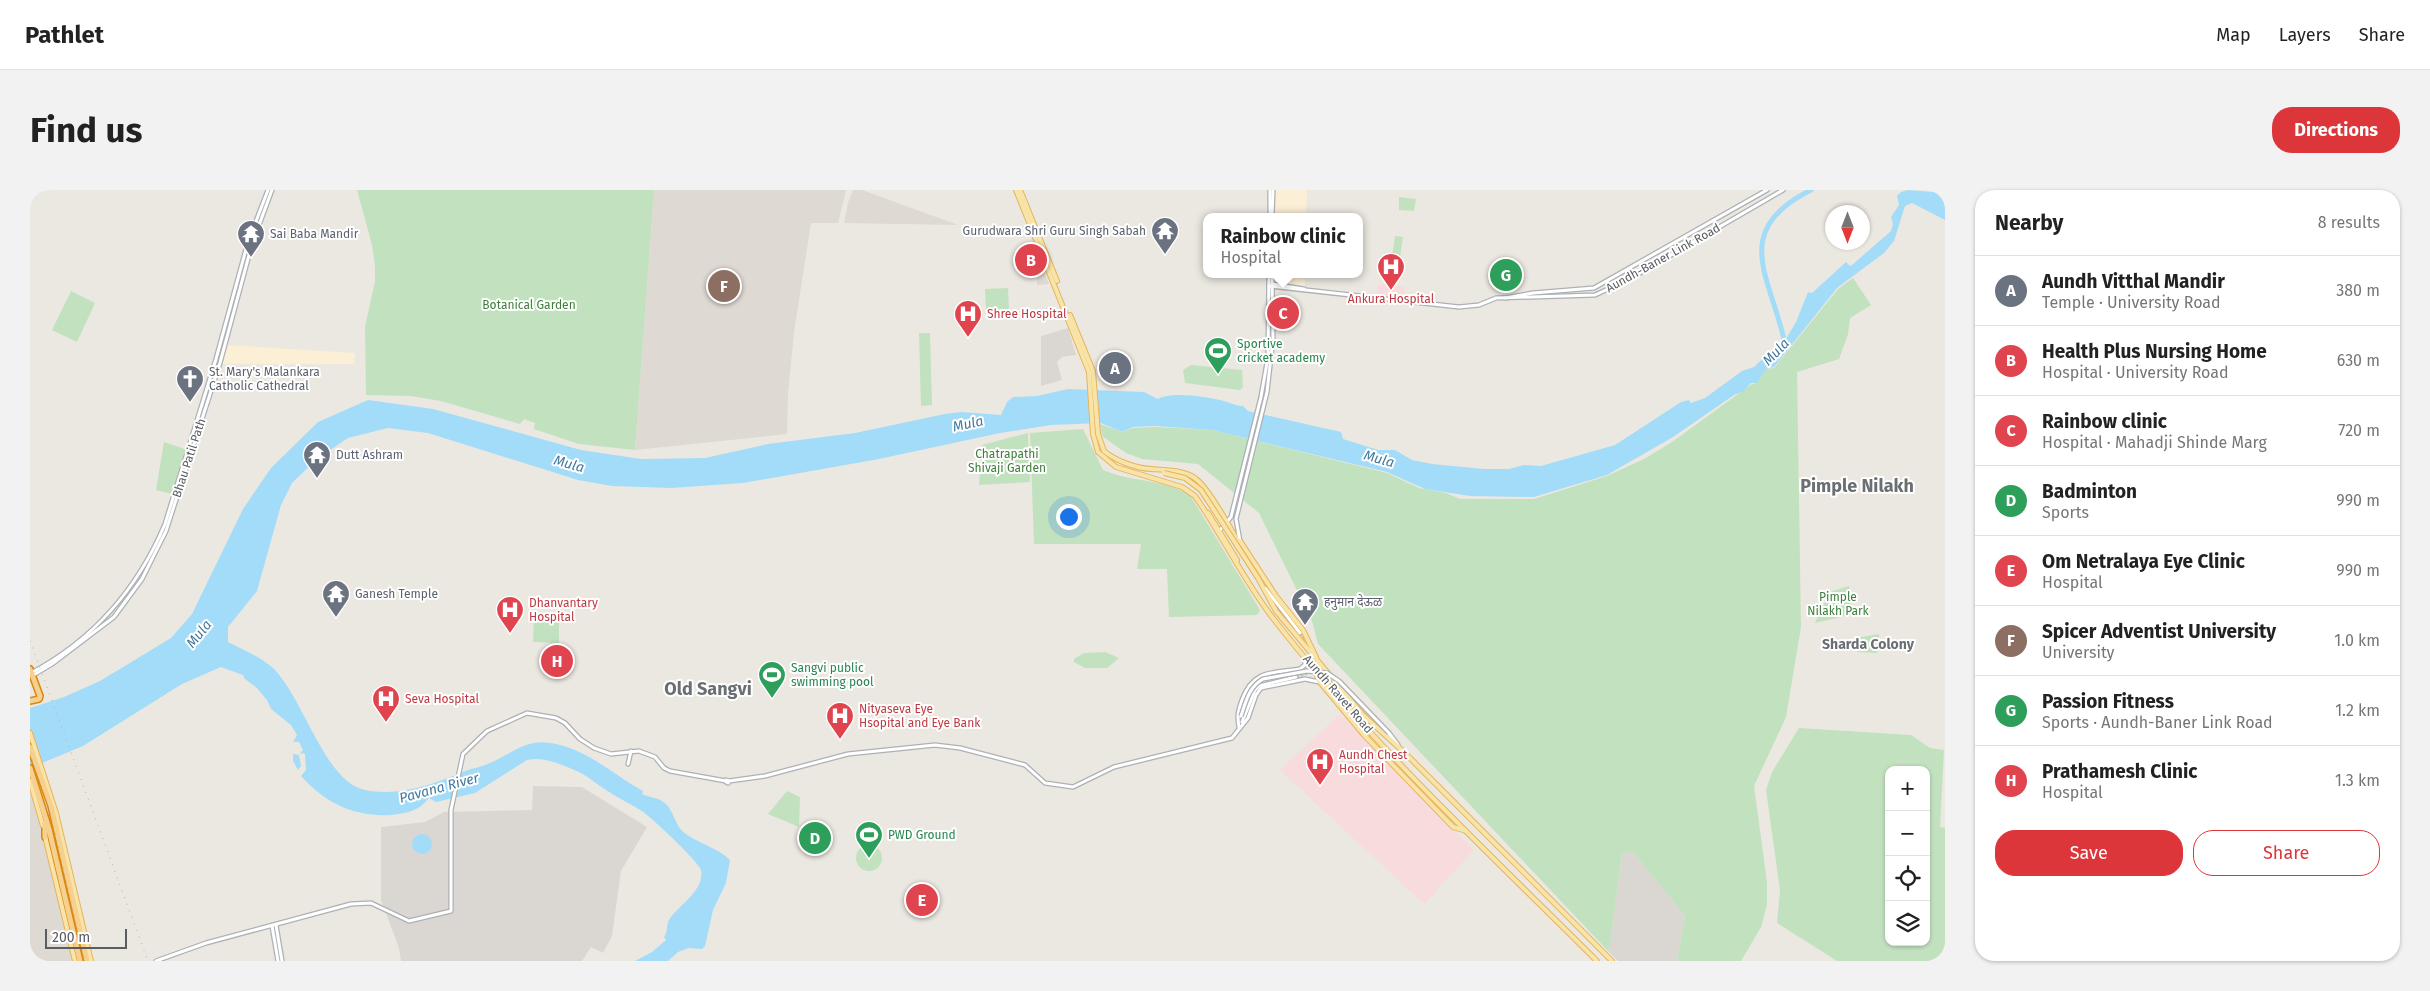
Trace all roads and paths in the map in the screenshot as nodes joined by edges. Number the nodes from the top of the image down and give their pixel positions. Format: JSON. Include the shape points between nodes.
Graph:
{"nodes":[{"id":1,"x":268,"y":190,"type":"edge"},
{"id":2,"x":272,"y":190,"type":"edge"},
{"id":3,"x":1016,"y":190,"type":"edge"},
{"id":4,"x":1020,"y":190,"type":"edge"},
{"id":5,"x":1271,"y":190,"type":"edge"},
{"id":6,"x":1767,"y":190,"type":"edge"},
{"id":7,"x":1783,"y":190,"type":"edge"},
{"id":8,"x":1741,"y":204,"type":"junction"},
{"id":9,"x":1747,"y":212,"type":"junction"},
{"id":10,"x":1271,"y":213,"type":"edge"},
{"id":11,"x":261,"y":215,"type":"junction"},
{"id":12,"x":1698,"y":230,"type":"junction"},
{"id":13,"x":1704,"y":237,"type":"junction"},
{"id":14,"x":1270,"y":278,"type":"edge"},
{"id":15,"x":1270,"y":285,"type":"junction"},
{"id":16,"x":1505,"y":298,"type":"junction"},
{"id":17,"x":1082,"y":351,"type":"junction"},
{"id":18,"x":1270,"y":355,"type":"junction"},
{"id":19,"x":1095,"y":434,"type":"junction"},
{"id":20,"x":1149,"y":469,"type":"junction"},
{"id":21,"x":1204,"y":510,"type":"junction"},
{"id":22,"x":1229,"y":522,"type":"junction"},
{"id":23,"x":1220,"y":530,"type":"junction"},
{"id":24,"x":1240,"y":541,"type":"junction"},
{"id":25,"x":1240,"y":568,"type":"junction"},
{"id":26,"x":1262,"y":580,"type":"junction"},
{"id":27,"x":1300,"y":633,"type":"tunnel mouth"},
{"id":28,"x":1305,"y":656,"type":"junction"},
{"id":29,"x":1316,"y":657,"type":"junction"},
{"id":30,"x":1316,"y":671,"type":"junction"},
{"id":31,"x":31,"y":673,"type":"edge"},
{"id":32,"x":1296,"y":677,"type":"tunnel mouth"},
{"id":33,"x":1318,"y":681,"type":"junction"},
{"id":34,"x":1329,"y":685,"type":"junction"},
{"id":35,"x":30,"y":700,"type":"edge"},
{"id":36,"x":1239,"y":727,"type":"junction"},
{"id":37,"x":30,"y":733,"type":"edge"},
{"id":38,"x":30,"y":746,"type":"edge"},
{"id":39,"x":631,"y":751,"type":"junction"},
{"id":40,"x":1405,"y":753,"type":"junction"},
{"id":41,"x":628,"y":764,"type":"dead end"},
{"id":42,"x":30,"y":768,"type":"edge"},
{"id":43,"x":30,"y":780,"type":"edge"},
{"id":44,"x":43,"y":816,"type":"junction"},
{"id":45,"x":1467,"y":832,"type":"junction"},
{"id":46,"x":45,"y":837,"type":"joint"},
{"id":47,"x":274,"y":925,"type":"junction"},
{"id":48,"x":75,"y":961,"type":"edge"},
{"id":49,"x":80,"y":961,"type":"edge"},
{"id":50,"x":87,"y":961,"type":"edge"},
{"id":51,"x":91,"y":961,"type":"edge"},
{"id":52,"x":156,"y":961,"type":"edge"},
{"id":53,"x":280,"y":961,"type":"edge"},
{"id":54,"x":1597,"y":961,"type":"edge"},
{"id":55,"x":1612,"y":961,"type":"edge"}],
"edges":[{"from":1,"to":11,"type":"main road","name":"Bhau Patil Path"},
{"from":2,"to":11,"type":"main road","name":"Bhau Patil Path"},
{"from":3,"to":17,"type":"main road"},
{"from":4,"to":17,"type":"main road"},
{"from":5,"to":10,"type":"main road"},
{"from":6,"to":8,"type":"main road","name":"Aundh-Baner Link Road"},
{"from":7,"to":9,"type":"main road","name":"Aundh-Baner Link Road"},
{"from":8,"to":9,"type":"main road"},
{"from":8,"to":12,"type":"main road","name":"Aundh-Baner Link Road"},
{"from":9,"to":13,"type":"main road","name":"Aundh-Baner Link Road"},
{"from":11,"to":31,"type":"main road","name":"Bhau Patil Path","via":[[248,242],[216,360],[165,524],[154,549],[110,613]]},
{"from":12,"to":13,"type":"main road"},
{"from":12,"to":16,"type":"main road","name":"Aundh-Baner Link Road","via":[[1594,288],[1533,292]]},
{"from":13,"to":16,"type":"main road","name":"Aundh-Baner Link Road","via":[[1595,295]]},
{"from":14,"to":15,"type":"main road"},
{"from":15,"to":16,"type":"main road","name":"Aundh-Baner Link Road","via":[[1458,307]]},
{"from":15,"to":18,"type":"main road"},
{"from":17,"to":19,"type":"main road","via":[[1092,378]]},
{"from":18,"to":22,"type":"main road"},
{"from":18,"to":24,"type":"main road","via":[[1267,392],[1236,519]]},
{"from":19,"to":20,"type":"main road","via":[[1110,456]]},
{"from":19,"to":21,"type":"main road","name":"Aundh Ravet Road","via":[[1098,452],[1109,463],[1182,487],[1195,496]]},
{"from":20,"to":22,"type":"main road","via":[[1196,478]]},
{"from":20,"to":26,"type":"main road","bridge":true,"via":[[1185,478],[1201,490]]},
{"from":21,"to":23,"type":"main road"},
{"from":21,"to":25,"type":"main road","name":"Aundh Ravet Road"},
{"from":22,"to":23,"type":"main road"},
{"from":22,"to":24,"type":"main road"},
{"from":23,"to":25,"type":"main road"},
{"from":24,"to":26,"type":"main road"},
{"from":25,"to":28,"type":"main road","name":"Aundh Ravet Road","via":[[1272,618]]},
{"from":26,"to":27,"type":"main road"},
{"from":26,"to":29,"type":"main road","via":[[1303,630]]},
{"from":26,"to":29,"type":"main road","name":"Aundh Ravet Road","via":[[1276,610]]},
{"from":28,"to":30,"type":"main road","name":"Aundh Ravet Road"},
{"from":28,"to":36,"type":"main road","via":[[1305,665],[1300,669],[1262,675],[1248,685],[1237,715]]},
{"from":29,"to":40,"type":"main road","name":"Aundh Ravet Road","via":[[1363,715]]},
{"from":30,"to":33,"type":"main road"},
{"from":30,"to":34,"type":"main road","name":"Aundh Ravet Road"},
{"from":31,"to":35,"type":"highway","via":[[40,696]]},
{"from":32,"to":36,"type":"main road","via":[[1259,686]]},
{"from":33,"to":34,"type":"main road"},
{"from":33,"to":36,"type":"main road","via":[[1304,679],[1260,688],[1248,718]]},
{"from":33,"to":45,"type":"main road","via":[[1364,735],[1453,827]]},
{"from":34,"to":45,"type":"main road","name":"Aundh Ravet Road"},
{"from":36,"to":39,"type":"main road","via":[[1232,738],[1224,741],[1114,767],[1073,787],[1044,783],[1025,765],[935,745],[848,754],[765,776],[729,781],[670,770],[653,756]]},
{"from":36,"to":40,"type":"main road","bridge":true,"via":[[1256,682],[1320,670],[1339,681]]},
{"from":37,"to":51,"type":"main road","via":[[53,804]]},
{"from":38,"to":50,"type":"highway","via":[[49,798]]},
{"from":39,"to":41,"type":"main road"},
{"from":39,"to":47,"type":"main road","via":[[611,754],[594,748],[561,720],[527,713],[487,731],[465,752],[451,810],[451,911],[409,921],[368,902]]},
{"from":40,"to":55,"type":"main road","name":"Aundh Ravet Road"},
{"from":42,"to":44,"type":"highway","via":[[42,802]]},
{"from":43,"to":44,"type":"main road"},
{"from":44,"to":46,"type":"highway"},
{"from":44,"to":49,"type":"highway","via":[[49,829]]},
{"from":45,"to":54,"type":"main road","name":"Aundh Ravet Road"},
{"from":46,"to":48,"type":"main road"},
{"from":47,"to":52,"type":"main road","via":[[206,943]]},
{"from":47,"to":53,"type":"main road"}]}
